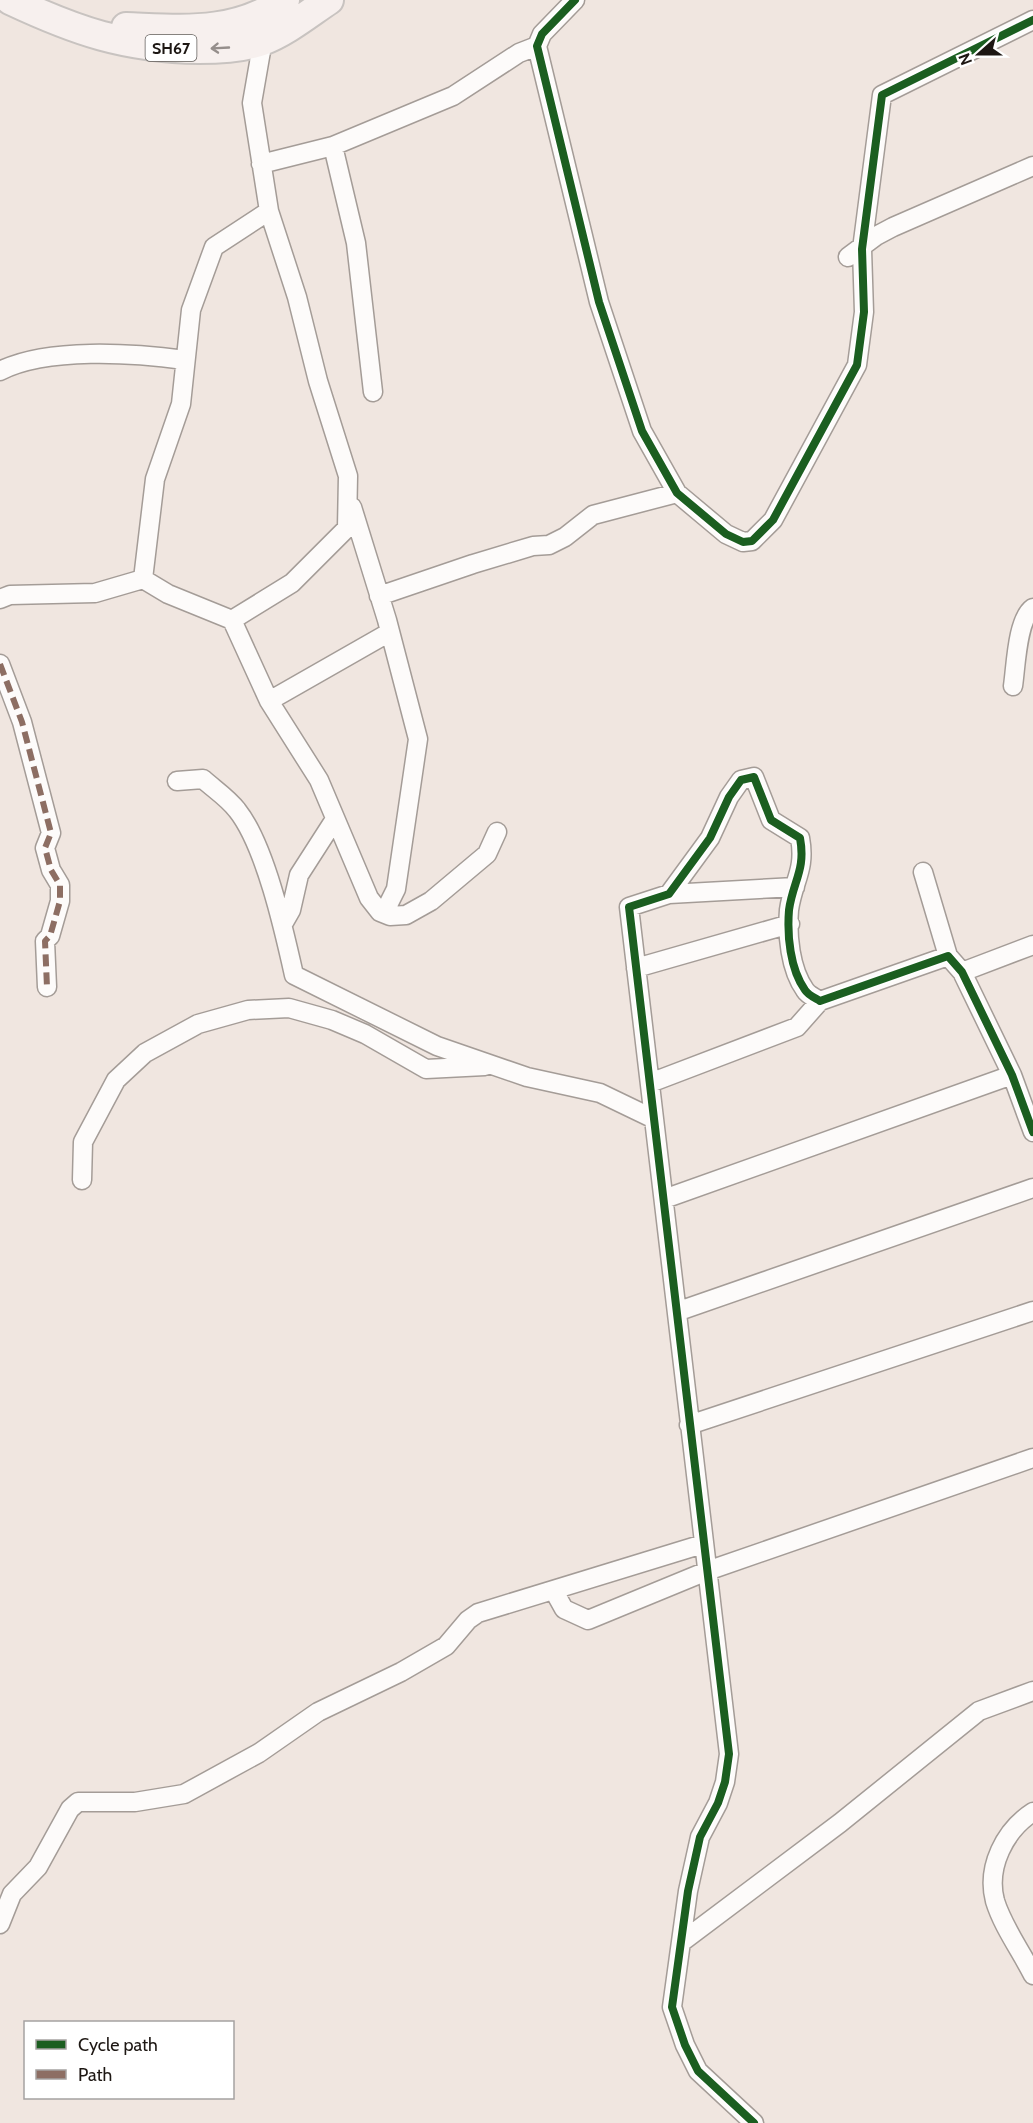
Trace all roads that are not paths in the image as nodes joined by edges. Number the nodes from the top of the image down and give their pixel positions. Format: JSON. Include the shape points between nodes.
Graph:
{"nodes":[{"id":1,"x":10,"y":0,"type":"edge"},
{"id":2,"x":41,"y":0,"type":"edge"},
{"id":3,"x":329,"y":0,"type":"edge"},
{"id":4,"x":575,"y":0,"type":"edge"},
{"id":5,"x":276,"y":6,"type":"edge"},
{"id":6,"x":1033,"y":20,"type":"edge"},
{"id":7,"x":262,"y":41,"type":"junction"},
{"id":8,"x":537,"y":46,"type":"junction"},
{"id":9,"x":333,"y":146,"type":"junction"},
{"id":10,"x":261,"y":164,"type":"junction"},
{"id":11,"x":1033,"y":166,"type":"edge"},
{"id":12,"x":269,"y":211,"type":"junction"},
{"id":13,"x":855,"y":253,"type":"junction"},
{"id":14,"x":185,"y":360,"type":"junction"},
{"id":15,"x":0,"y":371,"type":"edge"},
{"id":16,"x":373,"y":392,"type":"dead end"},
{"id":17,"x":348,"y":491,"type":"junction"},
{"id":18,"x":677,"y":493,"type":"junction"},
{"id":19,"x":143,"y":579,"type":"junction"},
{"id":20,"x":379,"y":596,"type":"junction"},
{"id":21,"x":0,"y":598,"type":"edge"},
{"id":22,"x":1033,"y":608,"type":"edge"},
{"id":23,"x":232,"y":620,"type":"junction"},
{"id":24,"x":390,"y":632,"type":"junction"},
{"id":25,"x":0,"y":664,"type":"edge"},
{"id":26,"x":1013,"y":686,"type":"dead end"},
{"id":27,"x":269,"y":701,"type":"junction"},
{"id":28,"x":177,"y":781,"type":"dead end"},
{"id":29,"x":335,"y":819,"type":"junction"},
{"id":30,"x":497,"y":832,"type":"dead end"},
{"id":31,"x":924,"y":872,"type":"dead end"},
{"id":32,"x":795,"y":887,"type":"junction"},
{"id":33,"x":669,"y":894,"type":"junction"},
{"id":34,"x":384,"y":913,"type":"junction"},
{"id":35,"x":283,"y":924,"type":"junction"},
{"id":36,"x":790,"y":924,"type":"junction"},
{"id":37,"x":1033,"y":945,"type":"edge"},
{"id":38,"x":948,"y":956,"type":"junction"},
{"id":39,"x":636,"y":968,"type":"junction"},
{"id":40,"x":962,"y":972,"type":"junction"},
{"id":41,"x":47,"y":987,"type":"dead end"},
{"id":42,"x":820,"y":1001,"type":"junction"},
{"id":43,"x":493,"y":1065,"type":"junction"},
{"id":44,"x":1012,"y":1075,"type":"junction"},
{"id":45,"x":650,"y":1083,"type":"junction"},
{"id":46,"x":654,"y":1119,"type":"junction"},
{"id":47,"x":1033,"y":1132,"type":"edge"},
{"id":48,"x":82,"y":1180,"type":"dead end"},
{"id":49,"x":1033,"y":1188,"type":"edge"},
{"id":50,"x":664,"y":1199,"type":"junction"},
{"id":51,"x":679,"y":1311,"type":"junction"},
{"id":52,"x":1033,"y":1311,"type":"edge"},
{"id":53,"x":688,"y":1425,"type":"junction"},
{"id":54,"x":1033,"y":1458,"type":"edge"},
{"id":55,"x":703,"y":1544,"type":"junction"},
{"id":56,"x":706,"y":1571,"type":"junction"},
{"id":57,"x":554,"y":1591,"type":"junction"},
{"id":58,"x":1033,"y":1691,"type":"edge"},
{"id":59,"x":1033,"y":1812,"type":"edge"},
{"id":60,"x":0,"y":1924,"type":"edge"},
{"id":61,"x":683,"y":1941,"type":"junction"},
{"id":62,"x":1033,"y":1975,"type":"edge"},
{"id":63,"x":754,"y":2123,"type":"edge"}],
"edges":[{"from":7,"to":1,"type":"main road","number":"SH67","one_way":true,"via":[[211,49],[117,42],[62,25]]},
{"from":2,"to":5,"type":"main road","number":"SH67","via":[[117,27],[209,30]]},
{"from":3,"to":7,"type":"main road","number":"SH67"},
{"from":4,"to":8,"type":"street","via":[[542,34]]},
{"from":5,"to":7,"type":"street"},
{"from":6,"to":13,"type":"street","via":[[882,95]]},
{"from":7,"to":10,"type":"street","via":[[252,103]]},
{"from":8,"to":9,"type":"street","via":[[519,53],[453,96]]},
{"from":8,"to":18,"type":"street","via":[[599,302],[642,431]]},
{"from":9,"to":10,"type":"street"},
{"from":9,"to":16,"type":"street","via":[[357,243]]},
{"from":10,"to":12,"type":"street"},
{"from":11,"to":13,"type":"street","via":[[893,227]]},
{"from":12,"to":14,"type":"street","via":[[214,247],[191,310]]},
{"from":12,"to":17,"type":"street","via":[[348,476]]},
{"from":13,"to":18,"type":"street","via":[[864,312],[857,365],[773,520],[752,541],[743,542],[726,534]]},
{"from":14,"to":15,"type":"street","via":[[144,354],[47,356]]},
{"from":14,"to":19,"type":"street","via":[[181,404],[155,479]]},
{"from":17,"to":20,"type":"street"},
{"from":17,"to":23,"type":"street","via":[[347,528],[292,583]]},
{"from":18,"to":20,"type":"street","via":[[593,515],[549,545],[473,564]]},
{"from":19,"to":21,"type":"street","via":[[95,594]]},
{"from":19,"to":23,"type":"street","via":[[168,594]]},
{"from":20,"to":24,"type":"street"},
{"from":22,"to":26,"type":"street","via":[[1027,612],[1019,639]]},
{"from":23,"to":27,"type":"street"},
{"from":24,"to":27,"type":"street"},
{"from":24,"to":34,"type":"street","via":[[418,739],[396,889]]},
{"from":25,"to":41,"type":"street","via":[[22,722],[44,802],[51,833],[45,848],[60,885],[55,922],[45,941]]},
{"from":27,"to":29,"type":"street","via":[[319,780]]},
{"from":28,"to":35,"type":"street","via":[[203,779],[237,809],[254,837]]},
{"from":29,"to":34,"type":"street","via":[[369,898]]},
{"from":29,"to":35,"type":"street","via":[[299,875],[291,910]]},
{"from":30,"to":34,"type":"street","via":[[487,854],[431,901],[406,915]]},
{"from":31,"to":38,"type":"street"},
{"from":32,"to":33,"type":"street"},
{"from":32,"to":33,"type":"street","via":[[804,856],[800,838],[771,820],[754,777],[741,780],[710,838]]},
{"from":32,"to":36,"type":"street"},
{"from":33,"to":39,"type":"street","via":[[629,906]]},
{"from":35,"to":43,"type":"street","via":[[294,975],[436,1046]]},
{"from":36,"to":39,"type":"street"},
{"from":36,"to":42,"type":"street","via":[[791,958],[805,991]]},
{"from":37,"to":40,"type":"street"},
{"from":38,"to":40,"type":"street"},
{"from":38,"to":42,"type":"street"},
{"from":39,"to":45,"type":"street"},
{"from":40,"to":44,"type":"street"},
{"from":42,"to":45,"type":"street","via":[[797,1026]]},
{"from":43,"to":46,"type":"street","via":[[527,1077],[600,1093]]},
{"from":43,"to":48,"type":"street","via":[[426,1069],[332,1020],[289,1008],[248,1010],[198,1024],[145,1053],[116,1080],[83,1142]]},
{"from":44,"to":47,"type":"street"},
{"from":44,"to":50,"type":"street"},
{"from":45,"to":46,"type":"street"},
{"from":46,"to":50,"type":"street"},
{"from":49,"to":51,"type":"street"},
{"from":50,"to":51,"type":"street"},
{"from":51,"to":53,"type":"street"},
{"from":52,"to":53,"type":"street"},
{"from":53,"to":55,"type":"street"},
{"from":54,"to":56,"type":"street"},
{"from":55,"to":56,"type":"street"},
{"from":55,"to":57,"type":"street"},
{"from":56,"to":57,"type":"street","via":[[588,1620],[564,1609]]},
{"from":56,"to":61,"type":"street","via":[[729,1754],[726,1782],[700,1836],[688,1891]]},
{"from":57,"to":60,"type":"street","via":[[478,1613],[447,1646],[318,1712],[259,1753],[184,1794],[135,1802],[78,1802],[70,1809],[38,1867],[12,1894]]},
{"from":58,"to":61,"type":"street","via":[[979,1711],[840,1823]]},
{"from":59,"to":62,"type":"street","via":[[1008,1835],[996,1860],[995,1899]]},
{"from":61,"to":63,"type":"street","via":[[672,2007],[685,2045],[698,2071]]}]}
